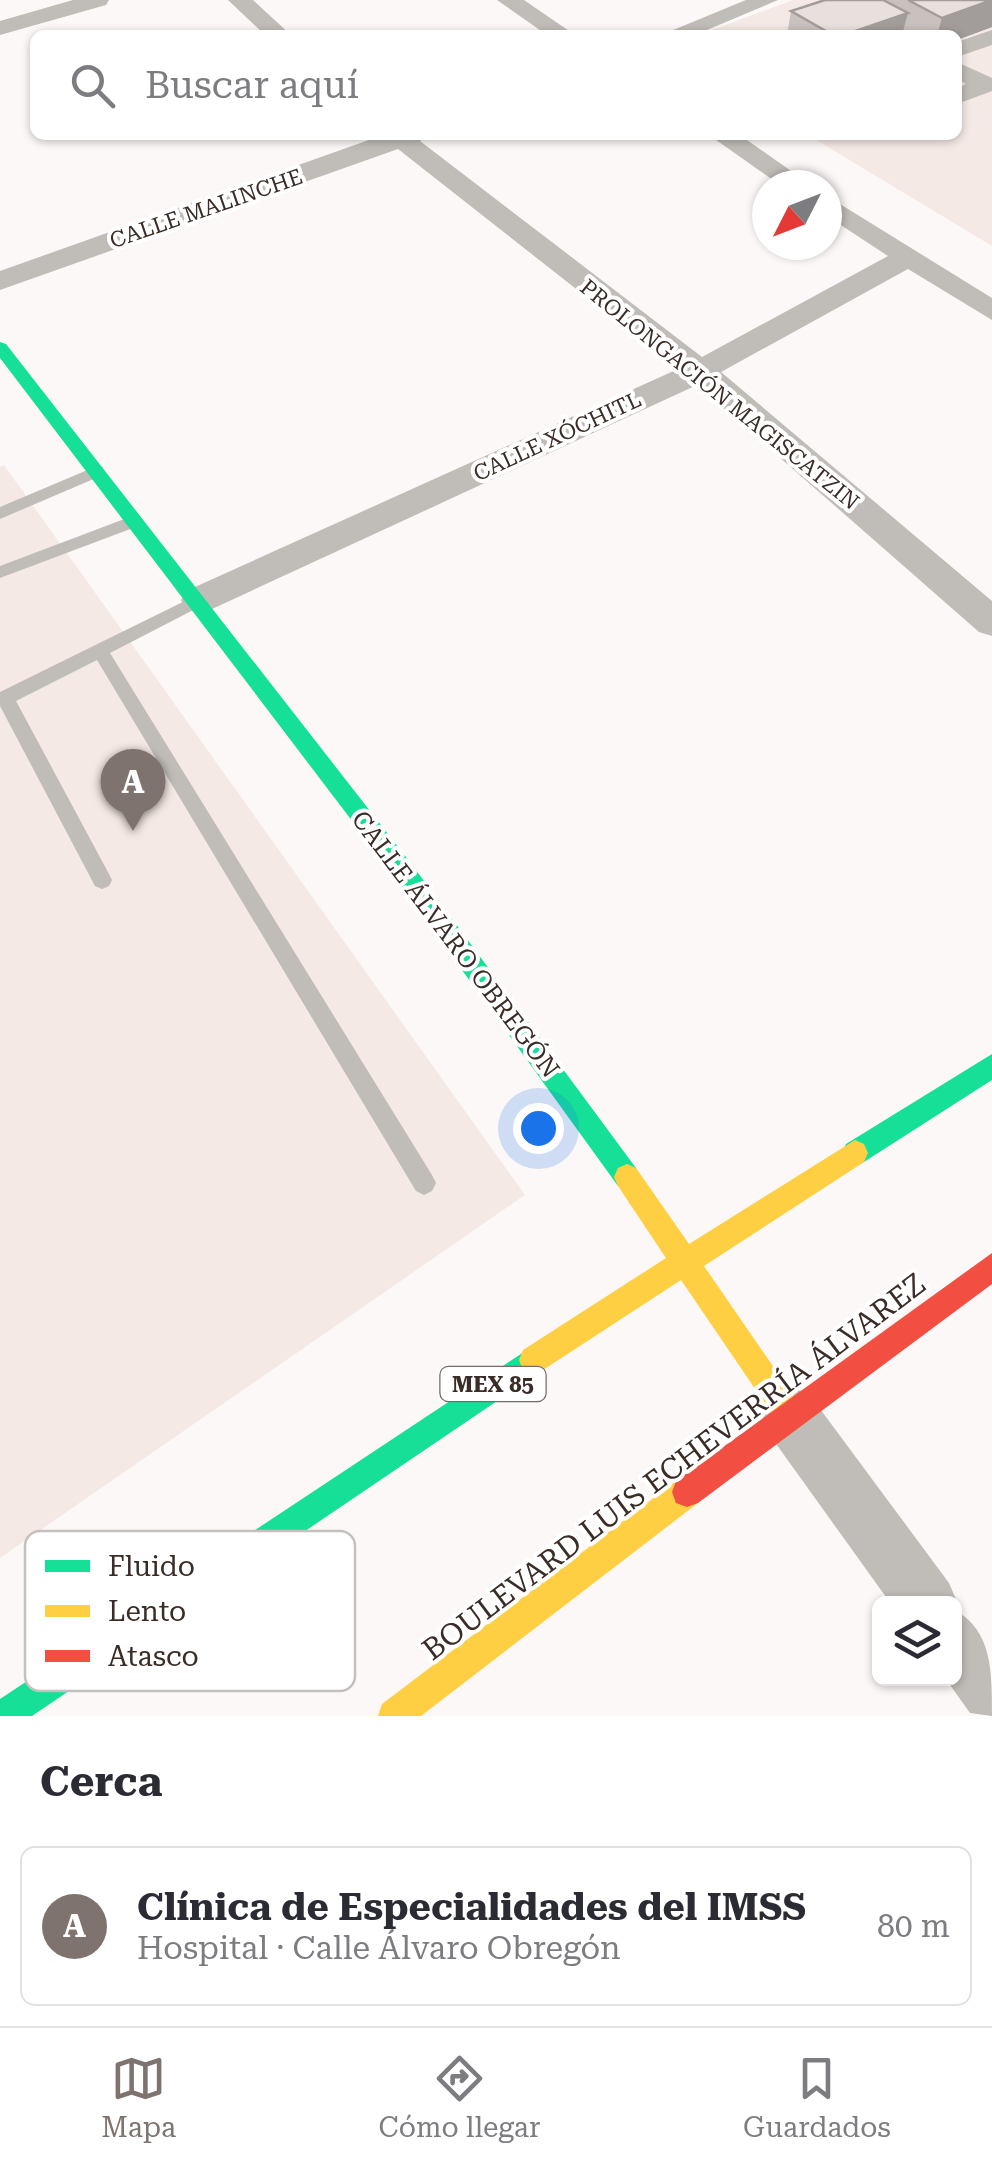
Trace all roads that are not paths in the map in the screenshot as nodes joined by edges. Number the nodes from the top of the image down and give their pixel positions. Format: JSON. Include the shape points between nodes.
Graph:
{"nodes":[{"id":1,"x":98,"y":0,"type":"edge"},
{"id":2,"x":239,"y":0,"type":"edge"},
{"id":3,"x":508,"y":0,"type":"edge"},
{"id":4,"x":767,"y":0,"type":"edge"},
{"id":5,"x":0,"y":28,"type":"edge"},
{"id":6,"x":274,"y":30,"type":"edge"},
{"id":7,"x":556,"y":30,"type":"edge"},
{"id":8,"x":686,"y":30,"type":"edge"},
{"id":9,"x":992,"y":38,"type":"edge"},
{"id":10,"x":962,"y":48,"type":"edge"},
{"id":11,"x":962,"y":71,"type":"edge"},
{"id":12,"x":989,"y":84,"type":"edge"},
{"id":13,"x":962,"y":97,"type":"edge"},
{"id":14,"x":962,"y":102,"type":"edge"},
{"id":15,"x":986,"y":116,"type":"dead end"},
{"id":16,"x":392,"y":140,"type":"edge"},
{"id":17,"x":408,"y":140,"type":"edge"},
{"id":18,"x":730,"y":140,"type":"edge"},
{"id":19,"x":775,"y":170,"type":"edge"},
{"id":20,"x":842,"y":214,"type":"edge"},
{"id":21,"x":908,"y":257,"type":"junction"},
{"id":22,"x":0,"y":281,"type":"edge"},
{"id":23,"x":989,"y":307,"type":"edge"},
{"id":24,"x":0,"y":347,"type":"edge"},
{"id":25,"x":700,"y":370,"type":"junction"},
{"id":26,"x":97,"y":471,"type":"junction"},
{"id":27,"x":0,"y":514,"type":"edge"},
{"id":28,"x":134,"y":521,"type":"junction"},
{"id":29,"x":0,"y":572,"type":"edge"},
{"id":30,"x":198,"y":600,"type":"junction"},
{"id":31,"x":992,"y":622,"type":"edge"},
{"id":32,"x":101,"y":652,"type":"junction"},
{"id":33,"x":102,"y":880,"type":"dead end"},
{"id":34,"x":992,"y":1066,"type":"edge"},
{"id":35,"x":424,"y":1183,"type":"dead end"},
{"id":36,"x":686,"y":1258,"type":"junction"},
{"id":37,"x":992,"y":1267,"type":"edge"},
{"id":38,"x":789,"y":1414,"type":"junction"},
{"id":39,"x":272,"y":1531,"type":"edge"},
{"id":40,"x":922,"y":1596,"type":"edge"},
{"id":41,"x":962,"y":1651,"type":"edge"},
{"id":42,"x":39,"y":1691,"type":"edge"},
{"id":43,"x":992,"y":1691,"type":"edge"},
{"id":44,"x":3,"y":1716,"type":"edge"},
{"id":45,"x":394,"y":1716,"type":"edge"}],
"edges":[{"from":1,"to":5,"type":"street"},
{"from":2,"to":6,"type":"street"},
{"from":3,"to":7,"type":"street"},
{"from":4,"to":8,"type":"street"},
{"from":9,"to":10,"type":"street"},
{"from":11,"to":12,"type":"street"},
{"from":12,"to":13,"type":"street"},
{"from":14,"to":15,"type":"street"},
{"from":16,"to":22,"type":"street","name":"CALLE MALINCHE"},
{"from":17,"to":25,"type":"street","name":"PROLONGACIÓN MAGISCATZIN"},
{"from":18,"to":19,"type":"street"},
{"from":20,"to":21,"type":"street"},
{"from":21,"to":23,"type":"street"},
{"from":21,"to":25,"type":"street","name":"CALLE XÓCHITL"},
{"from":24,"to":26,"type":"street","name":"CALLE ÁLVARO OBREGÓN"},
{"from":25,"to":30,"type":"street","name":"CALLE XÓCHITL"},
{"from":25,"to":31,"type":"street","name":"PROLONGACIÓN MAGISCATZIN"},
{"from":26,"to":27,"type":"lane"},
{"from":26,"to":28,"type":"street","name":"CALLE ÁLVARO OBREGÓN"},
{"from":28,"to":29,"type":"lane"},
{"from":28,"to":30,"type":"street","name":"CALLE ÁLVARO OBREGÓN"},
{"from":30,"to":32,"type":"lane"},
{"from":30,"to":36,"type":"street","name":"CALLE ÁLVARO OBREGÓN"},
{"from":32,"to":33,"type":"lane","via":[[4,698]]},
{"from":32,"to":35,"type":"lane"},
{"from":34,"to":36,"type":"street","number":"MEX 85"},
{"from":36,"to":38,"type":"street","name":"CALLE ÁLVARO OBREGÓN"},
{"from":36,"to":39,"type":"street","number":"MEX 85"},
{"from":37,"to":38,"type":"street","name":"BOULEVARD LUIS ECHEVERRÍA ÁLVAREZ"},
{"from":38,"to":40,"type":"street","name":"CALLE ÁLVARO OBREGÓN"},
{"from":38,"to":45,"type":"street","name":"BOULEVARD LUIS ECHEVERRÍA ÁLVAREZ"},
{"from":41,"to":43,"type":"street"},
{"from":42,"to":44,"type":"street","number":"MEX 85"}]}
